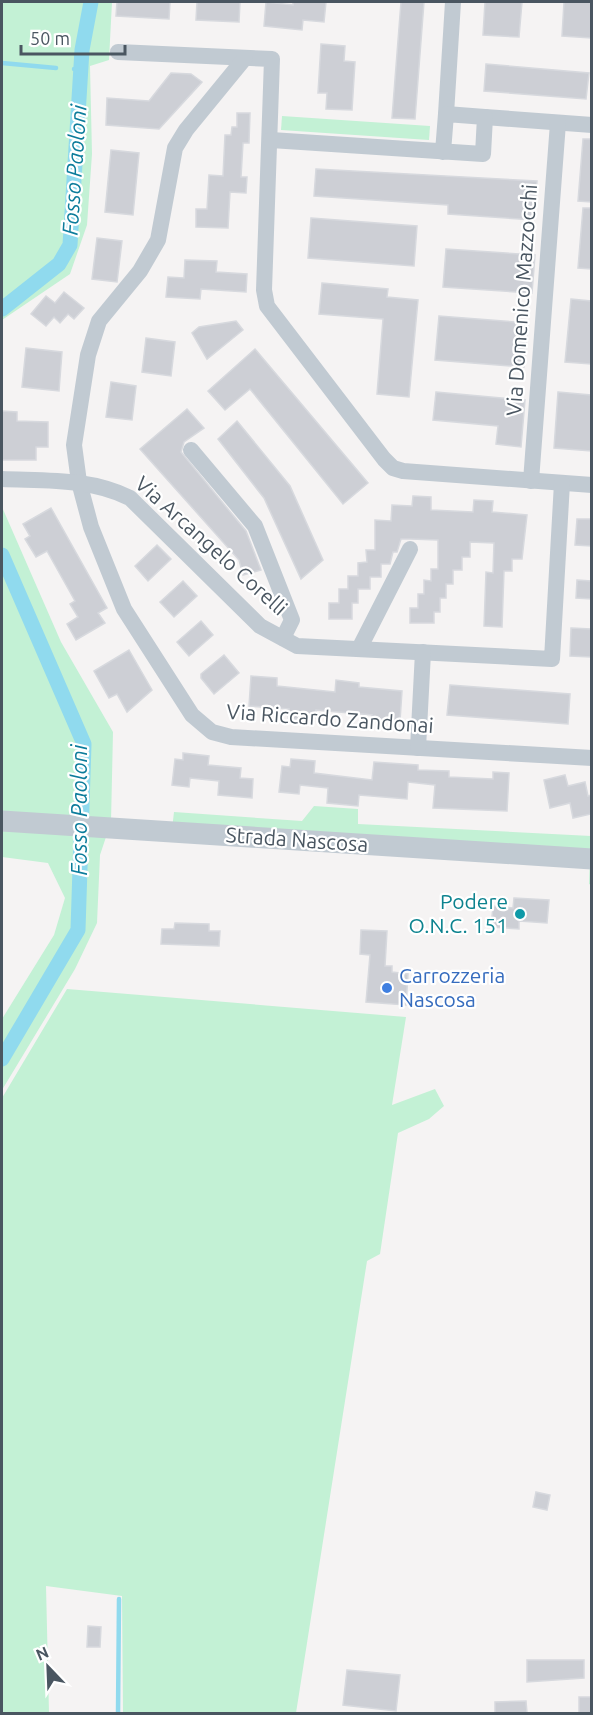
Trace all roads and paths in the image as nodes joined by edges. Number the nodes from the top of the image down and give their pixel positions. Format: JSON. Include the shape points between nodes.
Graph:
{"nodes":[{"id":1,"x":453,"y":2,"type":"edge"},
{"id":2,"x":118,"y":52,"type":"dead end"},
{"id":3,"x":245,"y":58,"type":"junction"},
{"id":4,"x":446,"y":114,"type":"junction"},
{"id":5,"x":485,"y":117,"type":"junction"},
{"id":6,"x":558,"y":123,"type":"junction"},
{"id":7,"x":591,"y":125,"type":"edge"},
{"id":8,"x":271,"y":140,"type":"junction"},
{"id":9,"x":443,"y":152,"type":"junction"},
{"id":10,"x":191,"y":450,"type":"dead end"},
{"id":11,"x":2,"y":480,"type":"edge"},
{"id":12,"x":531,"y":481,"type":"junction"},
{"id":13,"x":79,"y":482,"type":"junction"},
{"id":14,"x":562,"y":483,"type":"junction"},
{"id":15,"x":591,"y":485,"type":"edge"},
{"id":16,"x":410,"y":549,"type":"dead end"},
{"id":17,"x":283,"y":638,"type":"junction"},
{"id":18,"x":360,"y":649,"type":"junction"},
{"id":19,"x":423,"y":652,"type":"junction"},
{"id":20,"x":418,"y":748,"type":"junction"},
{"id":21,"x":591,"y":758,"type":"edge"},
{"id":22,"x":2,"y":821,"type":"edge"},
{"id":23,"x":591,"y":859,"type":"edge"}],
"edges":[{"from":1,"to":4,"type":"street"},
{"from":2,"to":3,"type":"street"},
{"from":3,"to":8,"type":"street","via":[[272,59]]},
{"from":3,"to":13,"type":"street","name":"Via Riccardo Zandonai","via":[[175,148],[158,240],[140,271],[99,321],[88,355],[74,445]]},
{"from":4,"to":5,"type":"street"},
{"from":4,"to":9,"type":"street"},
{"from":5,"to":6,"type":"street"},
{"from":5,"to":9,"type":"street","via":[[483,154]]},
{"from":6,"to":7,"type":"street"},
{"from":6,"to":12,"type":"street","name":"Via Domenico Mazzocchi"},
{"from":8,"to":9,"type":"street"},
{"from":8,"to":12,"type":"street","via":[[264,290],[274,316],[393,468]]},
{"from":10,"to":17,"type":"street","name":"Via Arcangelo Corelli","via":[[255,526],[292,620]]},
{"from":11,"to":13,"type":"street","name":"Via Arcangelo Corelli"},
{"from":12,"to":14,"type":"street"},
{"from":13,"to":17,"type":"street","name":"Via Arcangelo Corelli","via":[[111,488],[130,498],[260,626]]},
{"from":13,"to":20,"type":"street","name":"Via Riccardo Zandonai","via":[[95,537],[124,609],[192,715],[212,732]]},
{"from":14,"to":15,"type":"street"},
{"from":14,"to":19,"type":"street","name":"Via Arcangelo Corelli","via":[[552,660]]},
{"from":16,"to":18,"type":"street"},
{"from":17,"to":18,"type":"street","name":"Via Arcangelo Corelli","via":[[297,646]]},
{"from":18,"to":19,"type":"street","name":"Via Arcangelo Corelli"},
{"from":19,"to":20,"type":"street"},
{"from":20,"to":21,"type":"street","name":"Via Riccardo Zandonai"},
{"from":22,"to":23,"type":"street","name":"Strada Nascosa"}]}
